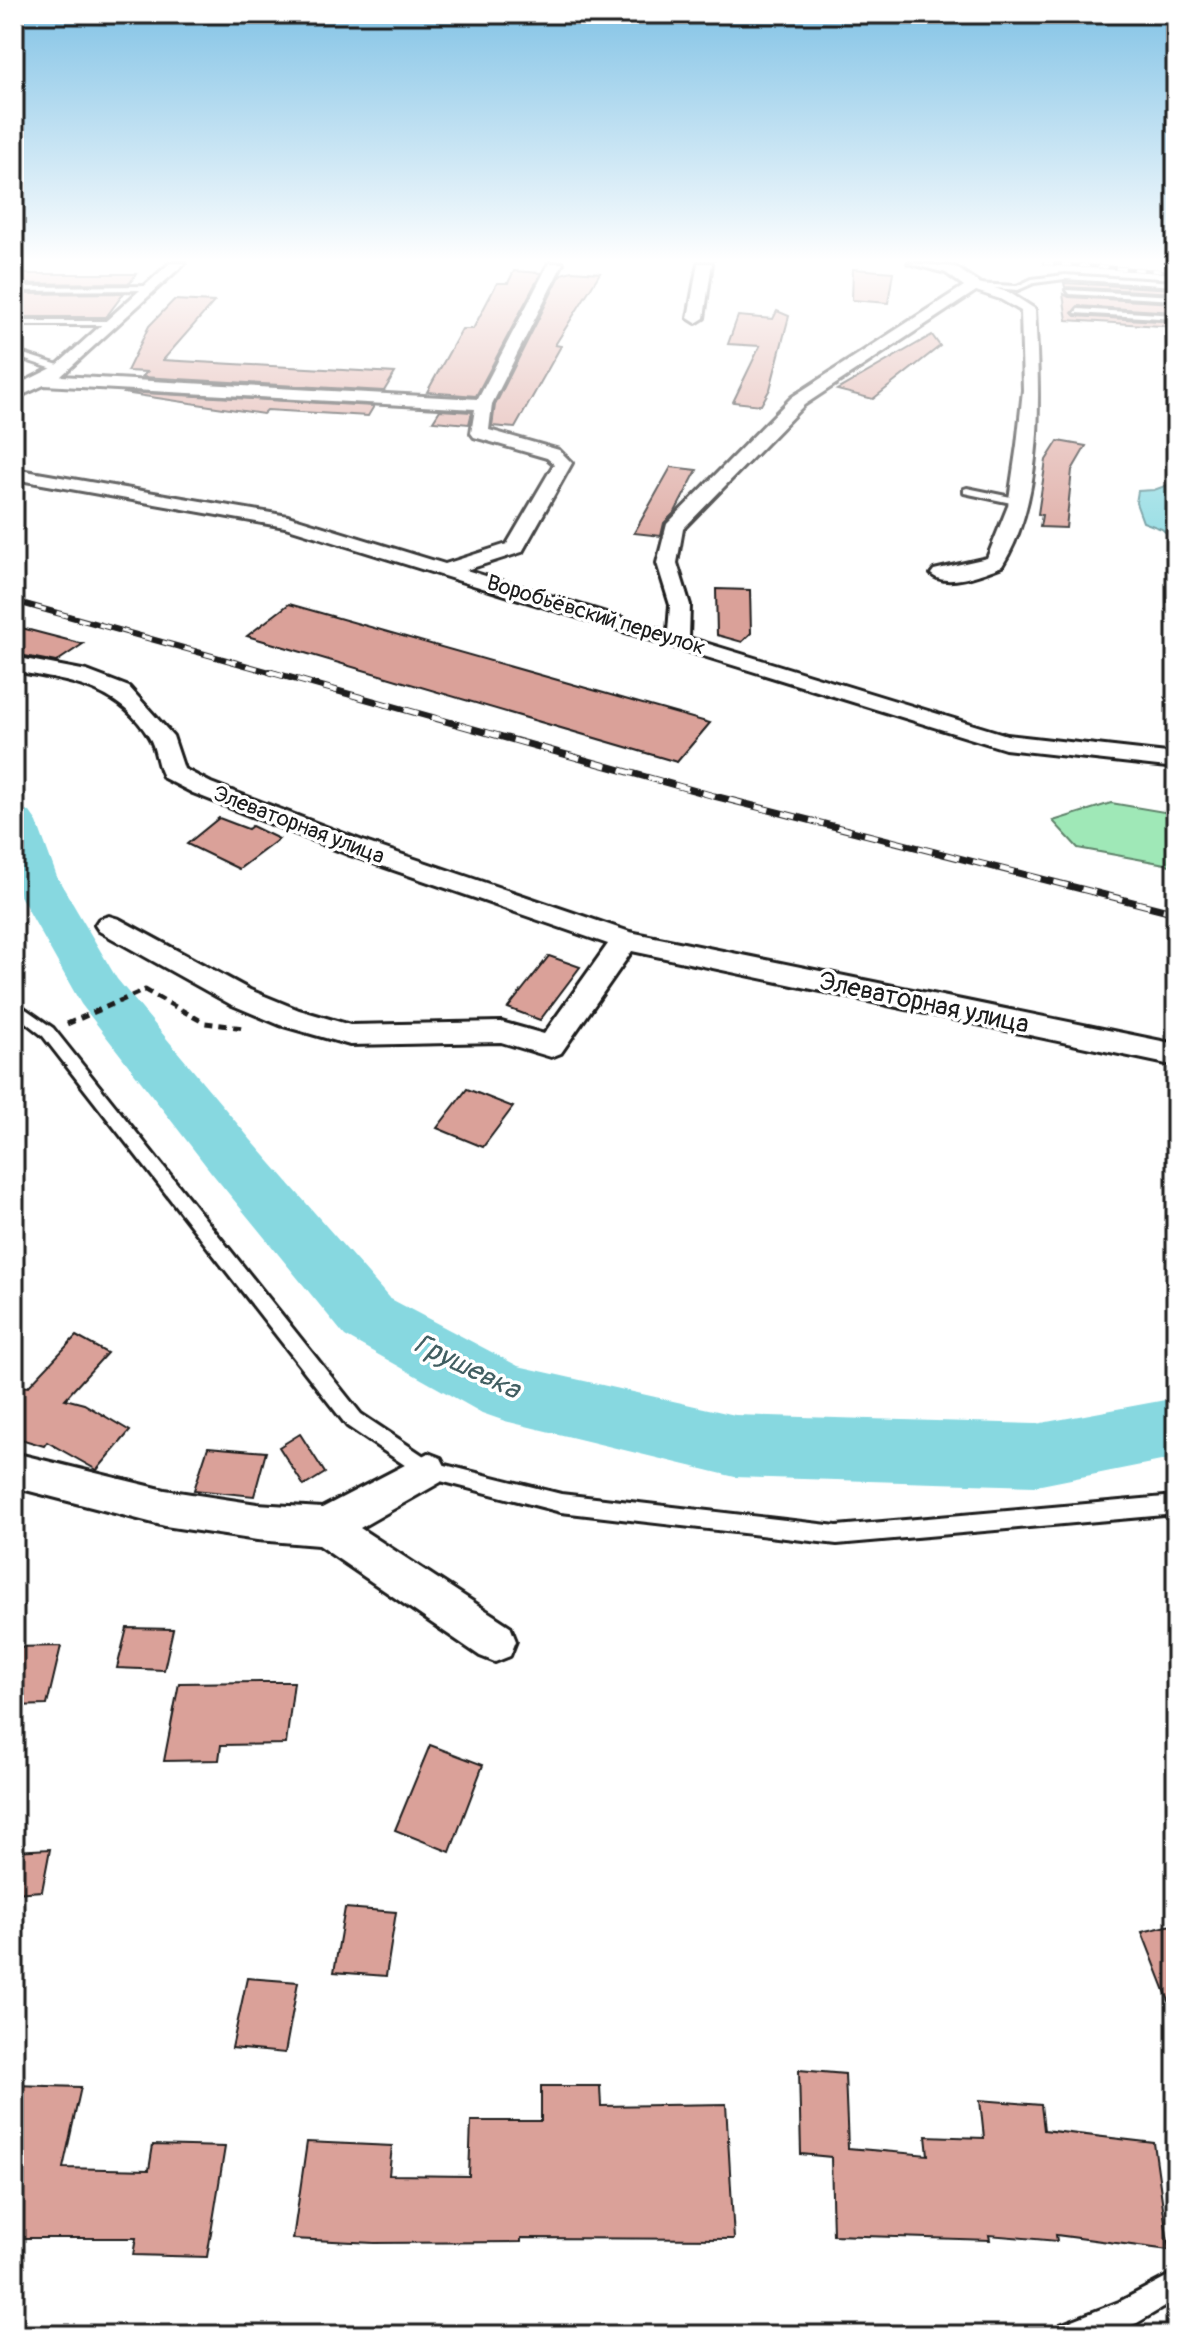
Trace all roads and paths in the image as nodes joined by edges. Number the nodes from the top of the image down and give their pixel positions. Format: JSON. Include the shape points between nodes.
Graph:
{"nodes":[{"id":1,"x":56,"y":373,"type":"edge"},
{"id":2,"x":500,"y":373,"type":"edge"},
{"id":3,"x":841,"y":373,"type":"edge"},
{"id":4,"x":1030,"y":373,"type":"edge"},
{"id":5,"x":14,"y":381,"type":"edge"},
{"id":6,"x":42,"y":381,"type":"junction"},
{"id":7,"x":14,"y":394,"type":"edge"},
{"id":8,"x":484,"y":404,"type":"junction"},
{"id":9,"x":14,"y":474,"type":"edge"},
{"id":10,"x":967,"y":491,"type":"dead end"},
{"id":11,"x":1016,"y":501,"type":"junction"},
{"id":12,"x":446,"y":570,"type":"junction"},
{"id":13,"x":941,"y":574,"type":"dead end"},
{"id":14,"x":678,"y":639,"type":"junction"},
{"id":15,"x":14,"y":664,"type":"edge"},
{"id":16,"x":1176,"y":761,"type":"edge"},
{"id":17,"x":109,"y":925,"type":"dead end"},
{"id":18,"x":625,"y":940,"type":"junction"},
{"id":19,"x":145,"y":990,"type":"dead end"},
{"id":20,"x":14,"y":1006,"type":"edge"},
{"id":21,"x":84,"y":1016,"type":"dead end"},
{"id":22,"x":1176,"y":1055,"type":"edge"},
{"id":23,"x":14,"y":1470,"type":"edge"},
{"id":24,"x":428,"y":1470,"type":"junction"},
{"id":25,"x":1176,"y":1505,"type":"edge"},
{"id":26,"x":325,"y":1527,"type":"junction"},
{"id":27,"x":495,"y":1641,"type":"dead end"},
{"id":28,"x":1176,"y":2285,"type":"edge"},
{"id":29,"x":1070,"y":2335,"type":"edge"}],
"edges":[{"from":1,"to":6,"type":"street"},
{"from":2,"to":8,"type":"street"},
{"from":3,"to":14,"type":"street","via":[[798,401],[674,528],[667,563],[680,605]]},
{"from":4,"to":11,"type":"street"},
{"from":5,"to":6,"type":"lane"},
{"from":6,"to":7,"type":"street"},
{"from":6,"to":8,"type":"street"},
{"from":8,"to":12,"type":"street","via":[[480,433],[553,454],[563,463],[515,548]]},
{"from":9,"to":12,"type":"street","name":"Воробьёвский переулок","via":[[288,522]]},
{"from":10,"to":11,"type":"lane"},
{"from":11,"to":13,"type":"street","via":[[995,562]]},
{"from":12,"to":14,"type":"street","name":"Воробьёвский переулок"},
{"from":14,"to":16,"type":"street","name":"Воробьёвский переулок","via":[[1005,742]]},
{"from":15,"to":18,"type":"street","name":"Элеваторная улица","via":[[79,676],[121,692],[161,736],[173,773],[202,788],[359,849]]},
{"from":17,"to":18,"type":"street","via":[[240,997],[350,1035],[501,1032],[551,1046]]},
{"from":18,"to":22,"type":"street","name":"Элеваторная улица"},
{"from":19,"to":21,"type":"path"},
{"from":20,"to":24,"type":"lane","via":[[57,1044],[354,1420]]},
{"from":23,"to":26,"type":"street","via":[[165,1508]]},
{"from":24,"to":25,"type":"lane","via":[[561,1503],[837,1535]]},
{"from":24,"to":26,"type":"street"},
{"from":26,"to":27,"type":"street"},
{"from":28,"to":29,"type":"lane","via":[[1127,2313]]}]}
